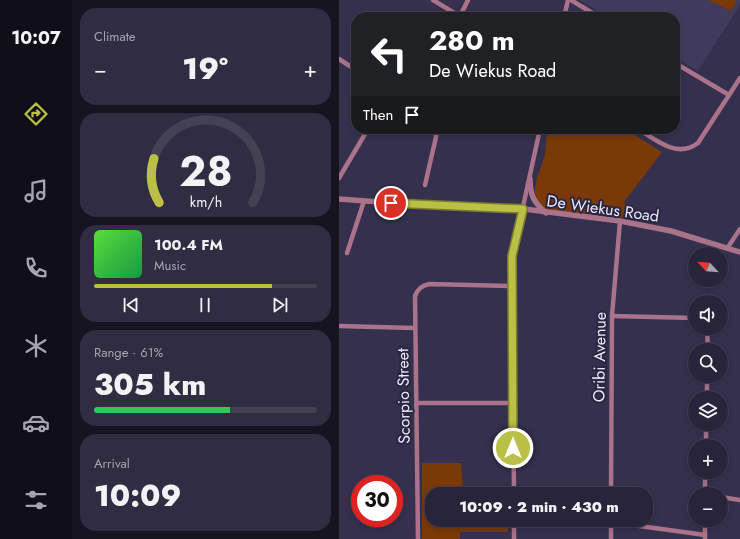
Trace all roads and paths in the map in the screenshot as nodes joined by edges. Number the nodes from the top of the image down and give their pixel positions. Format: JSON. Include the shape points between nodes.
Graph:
{"nodes":[{"id":1,"x":433,"y":0,"type":"edge"},
{"id":2,"x":468,"y":0,"type":"edge"},
{"id":3,"x":568,"y":0,"type":"edge"},
{"id":4,"x":571,"y":0,"type":"edge"},
{"id":5,"x":452,"y":12,"type":"edge"},
{"id":6,"x":462,"y":12,"type":"edge"},
{"id":7,"x":565,"y":12,"type":"edge"},
{"id":8,"x":591,"y":12,"type":"edge"},
{"id":9,"x":339,"y":59,"type":"edge"},
{"id":10,"x":680,"y":66,"type":"edge"},
{"id":11,"x":351,"y":67,"type":"edge"},
{"id":12,"x":740,"y":78,"type":"edge"},
{"id":13,"x":729,"y":95,"type":"junction"},
{"id":14,"x":365,"y":134,"type":"edge"},
{"id":15,"x":436,"y":134,"type":"edge"},
{"id":16,"x":539,"y":134,"type":"edge"},
{"id":17,"x":646,"y":134,"type":"edge"},
{"id":18,"x":339,"y":178,"type":"edge"},
{"id":19,"x":530,"y":179,"type":"junction"},
{"id":20,"x":425,"y":185,"type":"dead end"},
{"id":21,"x":339,"y":199,"type":"edge"},
{"id":22,"x":363,"y":201,"type":"junction"},
{"id":23,"x":523,"y":209,"type":"junction"},
{"id":24,"x":547,"y":213,"type":"junction"},
{"id":25,"x":620,"y":222,"type":"junction"},
{"id":26,"x":740,"y":229,"type":"edge"},
{"id":27,"x":728,"y":247,"type":"junction"},
{"id":28,"x":740,"y":252,"type":"edge"},
{"id":29,"x":347,"y":253,"type":"dead end"},
{"id":30,"x":513,"y":286,"type":"junction"},
{"id":31,"x":612,"y":316,"type":"junction"},
{"id":32,"x":688,"y":318,"type":"edge"},
{"id":33,"x":339,"y":326,"type":"edge"},
{"id":34,"x":414,"y":328,"type":"junction"},
{"id":35,"x":417,"y":402,"type":"junction"},
{"id":36,"x":513,"y":403,"type":"junction"},
{"id":37,"x":514,"y":487,"type":"edge"},
{"id":38,"x":611,"y":487,"type":"edge"},
{"id":39,"x":728,"y":498,"type":"edge"},
{"id":40,"x":740,"y":500,"type":"edge"},
{"id":41,"x":514,"y":527,"type":"edge"},
{"id":42,"x":611,"y":527,"type":"edge"},
{"id":43,"x":646,"y":527,"type":"edge"},
{"id":44,"x":705,"y":537,"type":"edge"},
{"id":45,"x":418,"y":539,"type":"edge"},
{"id":46,"x":514,"y":539,"type":"edge"},
{"id":47,"x":611,"y":539,"type":"edge"}],
"edges":[{"from":1,"to":5,"type":"street"},
{"from":2,"to":6,"type":"street"},
{"from":3,"to":7,"type":"street"},
{"from":4,"to":8,"type":"street"},
{"from":9,"to":11,"type":"street"},
{"from":10,"to":13,"type":"street"},
{"from":12,"to":13,"type":"street"},
{"from":13,"to":17,"type":"street","via":[[698,143],[692,148],[676,150]]},
{"from":14,"to":18,"type":"street"},
{"from":15,"to":20,"type":"street"},
{"from":16,"to":19,"type":"street"},
{"from":19,"to":23,"type":"street"},
{"from":19,"to":24,"type":"street","via":[[534,201]]},
{"from":21,"to":22,"type":"street","name":"De Wiekus Road"},
{"from":22,"to":23,"type":"street","name":"De Wiekus Road","via":[[461,208]]},
{"from":22,"to":29,"type":"street"},
{"from":23,"to":24,"type":"street","name":"De Wiekus Road"},
{"from":23,"to":30,"type":"street","via":[[513,247]]},
{"from":24,"to":25,"type":"street","name":"De Wiekus Road"},
{"from":25,"to":27,"type":"street","name":"De Wiekus Road","via":[[671,231]]},
{"from":25,"to":31,"type":"street","name":"Oribi Avenue"},
{"from":26,"to":27,"type":"street"},
{"from":27,"to":28,"type":"street","name":"De Wiekus Road"},
{"from":30,"to":34,"type":"street","via":[[422,286],[415,296]]},
{"from":30,"to":36,"type":"street"},
{"from":31,"to":32,"type":"street"},
{"from":31,"to":38,"type":"street","name":"Oribi Avenue"},
{"from":33,"to":34,"type":"street","name":"Scorpio Street"},
{"from":34,"to":35,"type":"street","name":"Scorpio Street"},
{"from":35,"to":36,"type":"street"},
{"from":35,"to":45,"type":"street","name":"Scorpio Street"},
{"from":36,"to":37,"type":"street"},
{"from":39,"to":40,"type":"street"},
{"from":41,"to":46,"type":"street"},
{"from":42,"to":47,"type":"street"},
{"from":43,"to":44,"type":"street"}]}
